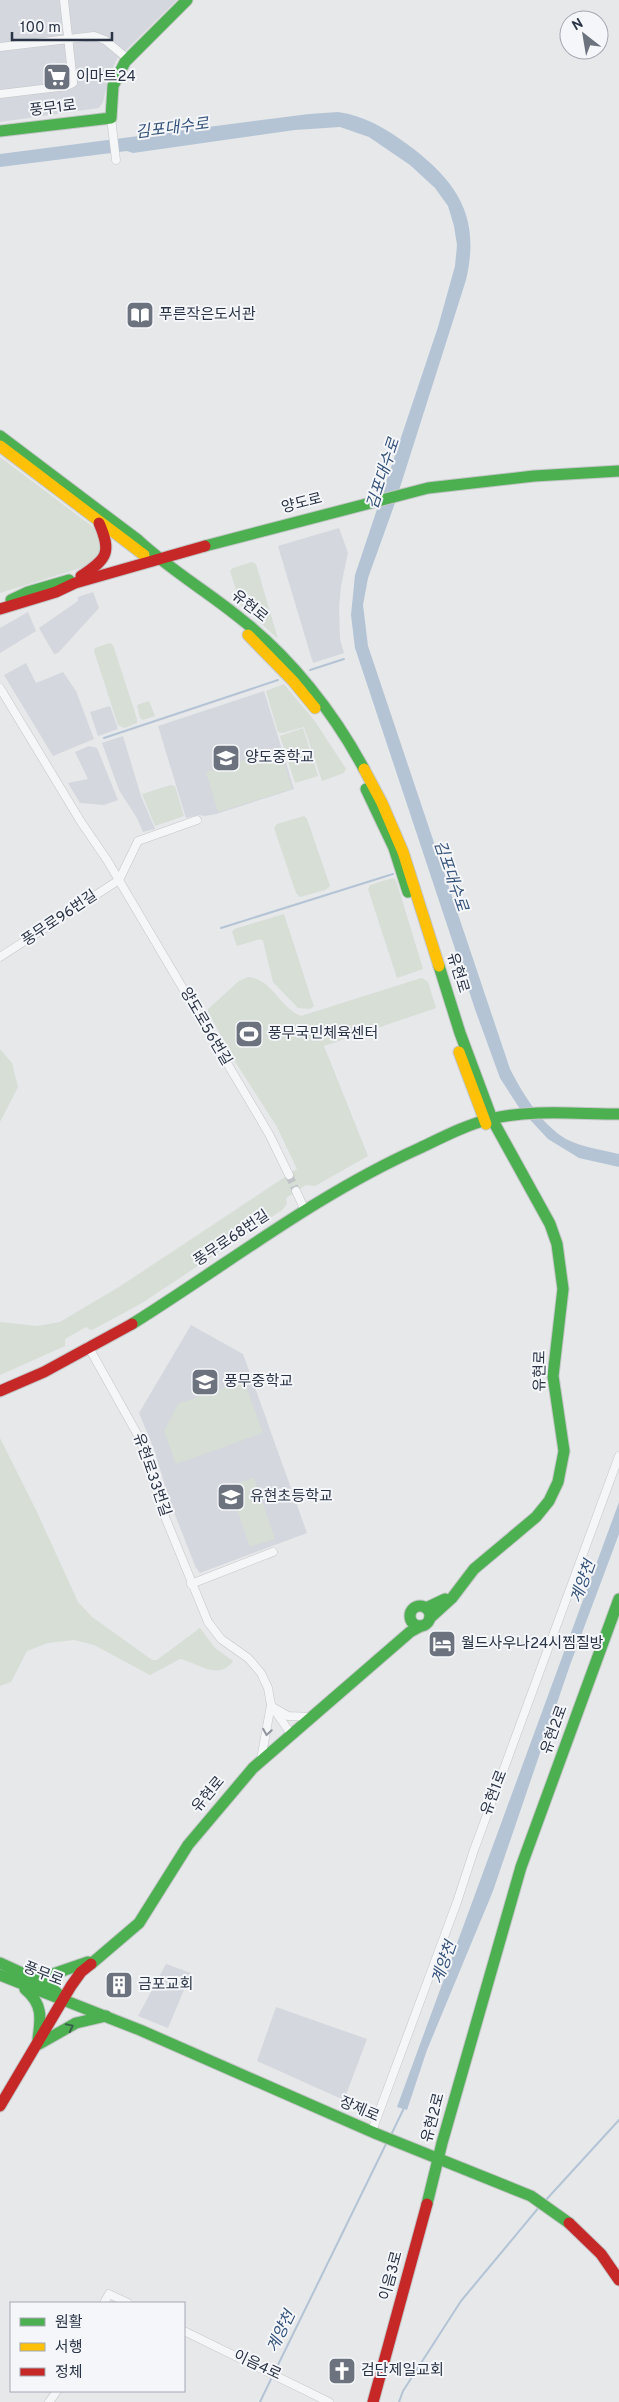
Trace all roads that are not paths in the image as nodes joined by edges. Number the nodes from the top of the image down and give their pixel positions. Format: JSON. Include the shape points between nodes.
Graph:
{"nodes":[{"id":1,"x":64,"y":0,"type":"edge"},
{"id":2,"x":182,"y":0,"type":"edge"},
{"id":3,"x":186,"y":0,"type":"edge"},
{"id":4,"x":69,"y":39,"type":"junction"},
{"id":5,"x":0,"y":47,"type":"edge"},
{"id":6,"x":127,"y":58,"type":"junction"},
{"id":7,"x":0,"y":94,"type":"edge"},
{"id":8,"x":110,"y":118,"type":"junction"},
{"id":9,"x":0,"y":129,"type":"edge"},
{"id":10,"x":116,"y":160,"type":"dead end"},
{"id":11,"x":0,"y":436,"type":"edge"},
{"id":12,"x":0,"y":446,"type":"edge"},
{"id":13,"x":619,"y":469,"type":"edge"},
{"id":14,"x":98,"y":521,"type":"junction"},
{"id":15,"x":151,"y":557,"type":"junction"},
{"id":16,"x":81,"y":576,"type":"junction"},
{"id":17,"x":0,"y":604,"type":"edge"},
{"id":18,"x":0,"y":609,"type":"edge"},
{"id":19,"x":0,"y":683,"type":"edge"},
{"id":20,"x":0,"y":688,"type":"edge"},
{"id":21,"x":197,"y":820,"type":"dead end"},
{"id":22,"x":119,"y":880,"type":"junction"},
{"id":23,"x":0,"y":958,"type":"edge"},
{"id":24,"x":619,"y":1114,"type":"edge"},
{"id":25,"x":488,"y":1120,"type":"junction"},
{"id":26,"x":288,"y":1174,"type":"tunnel mouth"},
{"id":27,"x":296,"y":1192,"type":"tunnel mouth"},
{"id":28,"x":303,"y":1206,"type":"junction"},
{"id":29,"x":88,"y":1347,"type":"junction"},
{"id":30,"x":0,"y":1387,"type":"edge"},
{"id":31,"x":0,"y":1391,"type":"edge"},
{"id":32,"x":619,"y":1456,"type":"edge"},
{"id":33,"x":273,"y":1552,"type":"dead end"},
{"id":34,"x":191,"y":1584,"type":"junction"},
{"id":35,"x":619,"y":1600,"type":"edge"},
{"id":36,"x":426,"y":1617,"type":"junction"},
{"id":37,"x":411,"y":1618,"type":"junction"},
{"id":38,"x":619,"y":1618,"type":"edge"},
{"id":39,"x":406,"y":1635,"type":"junction"},
{"id":40,"x":271,"y":1705,"type":"junction"},
{"id":41,"x":313,"y":1717,"type":"junction"},
{"id":42,"x":291,"y":1734,"type":"junction"},
{"id":43,"x":261,"y":1759,"type":"junction"},
{"id":44,"x":96,"y":1959,"type":"junction"},
{"id":45,"x":0,"y":1963,"type":"edge"},
{"id":46,"x":0,"y":1975,"type":"edge"},
{"id":47,"x":19,"y":1977,"type":"junction"},
{"id":48,"x":64,"y":2000,"type":"junction"},
{"id":49,"x":106,"y":2016,"type":"junction"},
{"id":50,"x":38,"y":2045,"type":"junction"},
{"id":51,"x":0,"y":2106,"type":"edge"},
{"id":52,"x":374,"y":2132,"type":"junction"},
{"id":53,"x":439,"y":2159,"type":"junction"},
{"id":54,"x":619,"y":2280,"type":"edge"},
{"id":55,"x":105,"y":2302,"type":"edge"},
{"id":56,"x":126,"y":2302,"type":"edge"},
{"id":57,"x":185,"y":2331,"type":"edge"},
{"id":58,"x":329,"y":2402,"type":"edge"},
{"id":59,"x":373,"y":2402,"type":"edge"}],
"edges":[{"from":1,"to":4,"type":"street"},
{"from":2,"to":6,"type":"street"},
{"from":3,"to":6,"type":"street"},
{"from":4,"to":5,"type":"street"},
{"from":4,"to":6,"type":"street","via":[[100,37]]},
{"from":4,"to":7,"type":"street","via":[[73,80],[70,85]]},
{"from":6,"to":8,"type":"street","via":[[112,78],[109,88]]},
{"from":8,"to":9,"type":"street","name":"풍무1로","via":[[78,118]]},
{"from":8,"to":10,"type":"street"},
{"from":11,"to":15,"type":"street","name":"유현로","via":[[138,540]]},
{"from":12,"to":14,"type":"street","name":"유현로"},
{"from":13,"to":15,"type":"street","name":"양도로","via":[[428,488]]},
{"from":14,"to":15,"type":"street","name":"유현로"},
{"from":14,"to":16,"type":"street","via":[[109,544],[108,552],[100,564]]},
{"from":15,"to":16,"type":"street","name":"양도로"},
{"from":15,"to":18,"type":"street","name":"양도로"},
{"from":15,"to":25,"type":"street","name":"유현로","via":[[231,611],[276,650],[311,689],[357,756],[403,852]]},
{"from":16,"to":17,"type":"street","name":"양도로"},
{"from":19,"to":22,"type":"street","name":"양도로56번길"},
{"from":20,"to":22,"type":"street","name":"양도로56번길"},
{"from":21,"to":22,"type":"street","via":[[138,840]]},
{"from":22,"to":23,"type":"street","name":"풍무로96번길"},
{"from":22,"to":26,"type":"street","name":"양도로56번길","via":[[269,1134]]},
{"from":24,"to":25,"type":"street","name":"풍무로68번길","via":[[514,1116]]},
{"from":25,"to":28,"type":"street","name":"풍무로68번길","via":[[466,1124],[418,1142]]},
{"from":25,"to":29,"type":"street","name":"풍무로68번길","via":[[406,1153],[367,1173],[276,1228],[147,1314]]},
{"from":25,"to":36,"type":"street","name":"유현로","via":[[550,1224],[560,1255],[562,1308],[553,1376],[563,1438],[563,1462],[558,1482],[543,1509],[474,1569],[452,1598]]},
{"from":27,"to":28,"type":"street"},
{"from":28,"to":29,"type":"street","name":"풍무로68번길"},
{"from":29,"to":30,"type":"street","name":"풍무로68번길"},
{"from":29,"to":31,"type":"street","name":"풍무로68번길","via":[[36,1376]]},
{"from":29,"to":34,"type":"street","name":"유현로33번길","via":[[140,1439],[163,1512]]},
{"from":32,"to":52,"type":"street","name":"유현1로"},
{"from":33,"to":34,"type":"street"},
{"from":34,"to":40,"type":"street","name":"유현로33번길","via":[[214,1630],[261,1673]]},
{"from":35,"to":53,"type":"street","name":"유현2로","via":[[521,1867]]},
{"from":36,"to":37,"type":"street","via":[[415,1624]]},
{"from":36,"to":37,"type":"street","via":[[420,1606],[414,1609]]},
{"from":36,"to":39,"type":"street","name":"유현로"},
{"from":37,"to":39,"type":"street"},
{"from":38,"to":53,"type":"street","name":"유현2로","via":[[527,1869],[449,2144]]},
{"from":39,"to":41,"type":"street","name":"유현로"},
{"from":40,"to":41,"type":"street","via":[[288,1716]]},
{"from":40,"to":42,"type":"street","name":"유현로33번길"},
{"from":40,"to":43,"type":"street","name":"유현로33번길","one_way":true},
{"from":41,"to":42,"type":"street","name":"유현로"},
{"from":42,"to":43,"type":"street","name":"유현로"},
{"from":43,"to":44,"type":"street","name":"유현로","via":[[188,1845],[139,1923]]},
{"from":44,"to":47,"type":"street","via":[[53,1974]]},
{"from":44,"to":48,"type":"street","name":"유현로","via":[[81,1972]]},
{"from":45,"to":47,"type":"street","name":"풍무로"},
{"from":46,"to":47,"type":"street","name":"풍무로"},
{"from":47,"to":48,"type":"street","name":"풍무로","via":[[50,1986]]},
{"from":47,"to":50,"type":"street","via":[[39,2002]]},
{"from":48,"to":49,"type":"street","name":"장제로"},
{"from":48,"to":50,"type":"street","name":"유현로"},
{"from":50,"to":49,"type":"street","one_way":true,"via":[[76,2023]]},
{"from":49,"to":52,"type":"street","name":"장제로"},
{"from":50,"to":51,"type":"street","name":"유현로"},
{"from":52,"to":53,"type":"street","name":"장제로"},
{"from":53,"to":54,"type":"street","name":"장제로","via":[[531,2196],[554,2210],[592,2241]]},
{"from":53,"to":59,"type":"street","name":"이음3로"},
{"from":55,"to":56,"type":"street","via":[[109,2294]]},
{"from":57,"to":58,"type":"street","name":"이음4로"}]}
